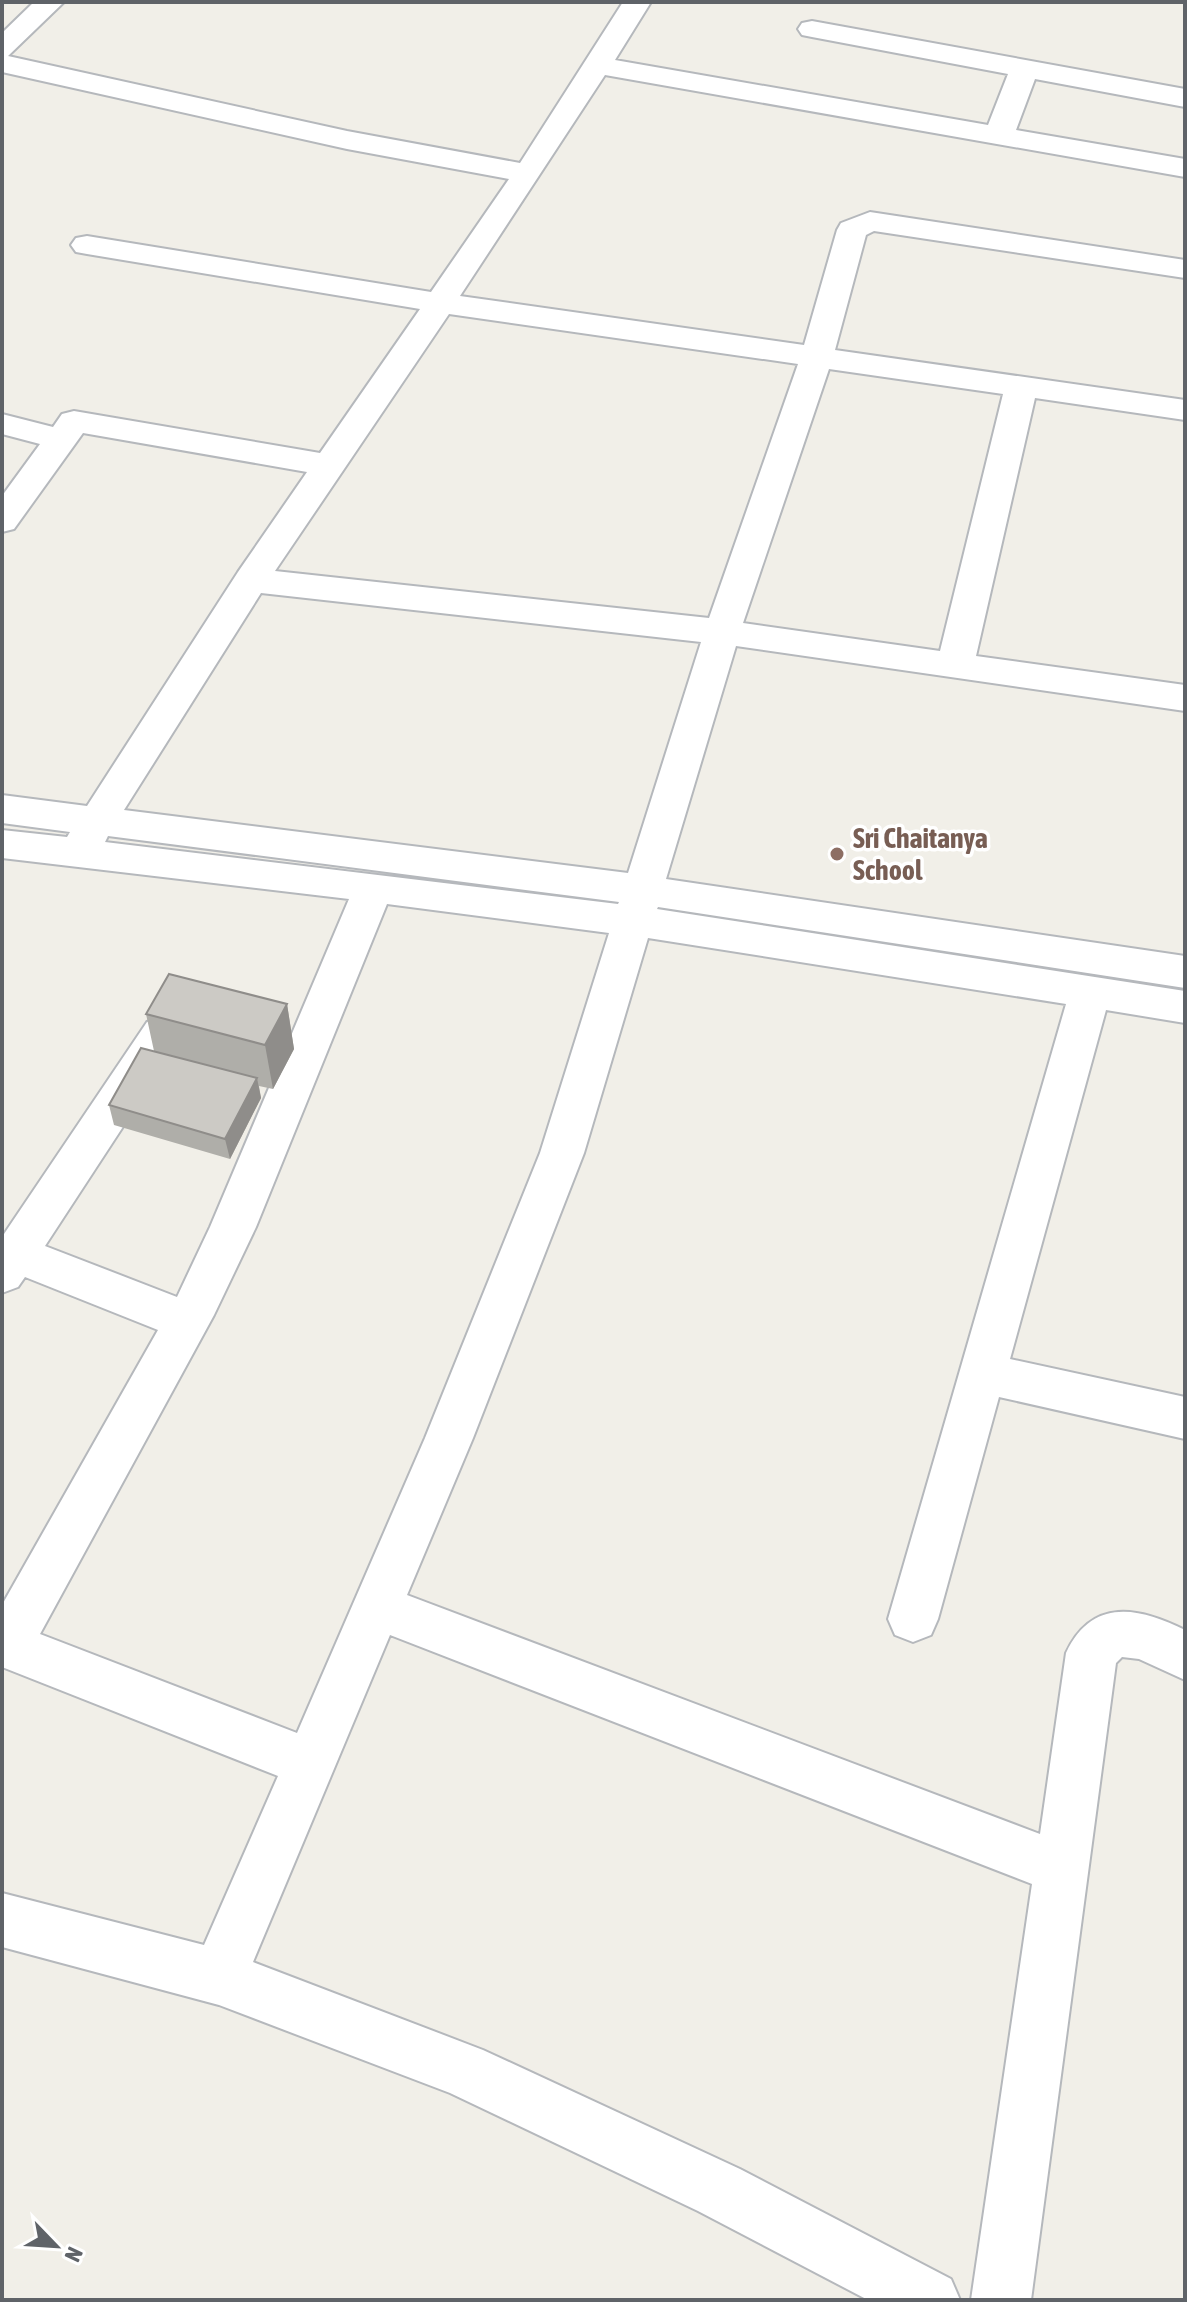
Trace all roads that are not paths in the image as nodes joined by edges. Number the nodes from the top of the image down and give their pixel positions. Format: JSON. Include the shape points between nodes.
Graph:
{"nodes":[{"id":1,"x":50,"y":2,"type":"edge"},
{"id":2,"x":637,"y":2,"type":"edge"},
{"id":3,"x":812,"y":29,"type":"dead end"},
{"id":4,"x":2,"y":49,"type":"edge"},
{"id":5,"x":2,"y":63,"type":"edge"},
{"id":6,"x":596,"y":65,"type":"junction"},
{"id":7,"x":1024,"y":69,"type":"junction"},
{"id":8,"x":1185,"y":98,"type":"edge"},
{"id":9,"x":998,"y":137,"type":"junction"},
{"id":10,"x":1185,"y":168,"type":"edge"},
{"id":11,"x":528,"y":174,"type":"junction"},
{"id":12,"x":87,"y":245,"type":"dead end"},
{"id":13,"x":1185,"y":269,"type":"edge"},
{"id":14,"x":440,"y":303,"type":"junction"},
{"id":15,"x":817,"y":357,"type":"junction"},
{"id":16,"x":1021,"y":386,"type":"junction"},
{"id":17,"x":1185,"y":410,"type":"edge"},
{"id":18,"x":2,"y":424,"type":"edge"},
{"id":19,"x":61,"y":439,"type":"junction"},
{"id":20,"x":329,"y":465,"type":"junction"},
{"id":21,"x":2,"y":521,"type":"edge"},
{"id":22,"x":251,"y":580,"type":"junction"},
{"id":23,"x":722,"y":632,"type":"junction"},
{"id":24,"x":955,"y":665,"type":"junction"},
{"id":25,"x":1185,"y":698,"type":"edge"},
{"id":26,"x":2,"y":809,"type":"edge"},
{"id":27,"x":88,"y":838,"type":"junction"},
{"id":28,"x":2,"y":844,"type":"edge"},
{"id":29,"x":374,"y":887,"type":"junction"},
{"id":30,"x":639,"y":906,"type":"junction"},
{"id":31,"x":1185,"y":972,"type":"edge"},
{"id":32,"x":1090,"y":992,"type":"junction"},
{"id":33,"x":1185,"y":1007,"type":"edge"},
{"id":34,"x":162,"y":1033,"type":"edge"},
{"id":35,"x":9,"y":1264,"type":"edge"},
{"id":36,"x":188,"y":1321,"type":"junction"},
{"id":37,"x":982,"y":1373,"type":"junction"},
{"id":38,"x":1185,"y":1418,"type":"edge"},
{"id":39,"x":378,"y":1607,"type":"junction"},
{"id":40,"x":913,"y":1619,"type":"dead end"},
{"id":41,"x":5,"y":1644,"type":"edge"},
{"id":42,"x":1185,"y":1656,"type":"edge"},
{"id":43,"x":310,"y":1763,"type":"junction"},
{"id":44,"x":1062,"y":1869,"type":"junction"},
{"id":45,"x":2,"y":1920,"type":"edge"},
{"id":46,"x":219,"y":1977,"type":"junction"},
{"id":47,"x":930,"y":2300,"type":"edge"},
{"id":48,"x":1001,"y":2300,"type":"edge"}],
"edges":[{"from":1,"to":4,"type":"street"},
{"from":2,"to":6,"type":"street"},
{"from":3,"to":7,"type":"street"},
{"from":5,"to":11,"type":"street","via":[[347,140]]},
{"from":6,"to":9,"type":"street"},
{"from":6,"to":11,"type":"street"},
{"from":7,"to":8,"type":"street"},
{"from":7,"to":9,"type":"street"},
{"from":9,"to":10,"type":"street"},
{"from":11,"to":14,"type":"street"},
{"from":12,"to":14,"type":"street"},
{"from":13,"to":15,"type":"street","via":[[870,221],[852,230]]},
{"from":14,"to":15,"type":"street"},
{"from":14,"to":20,"type":"street"},
{"from":15,"to":16,"type":"street"},
{"from":15,"to":23,"type":"street"},
{"from":16,"to":17,"type":"street"},
{"from":16,"to":24,"type":"street"},
{"from":18,"to":19,"type":"street"},
{"from":19,"to":20,"type":"street","via":[[74,421]]},
{"from":19,"to":21,"type":"street"},
{"from":20,"to":22,"type":"street"},
{"from":22,"to":23,"type":"street"},
{"from":22,"to":27,"type":"street"},
{"from":23,"to":24,"type":"street"},
{"from":23,"to":30,"type":"street"},
{"from":24,"to":25,"type":"street"},
{"from":26,"to":27,"type":"street"},
{"from":27,"to":28,"type":"street"},
{"from":27,"to":29,"type":"street"},
{"from":27,"to":30,"type":"street"},
{"from":29,"to":30,"type":"street"},
{"from":29,"to":36,"type":"street","via":[[233,1227]]},
{"from":30,"to":31,"type":"street"},
{"from":30,"to":32,"type":"street"},
{"from":30,"to":39,"type":"street","via":[[562,1153]]},
{"from":32,"to":33,"type":"street"},
{"from":32,"to":37,"type":"street"},
{"from":34,"to":35,"type":"street"},
{"from":35,"to":36,"type":"street"},
{"from":36,"to":41,"type":"street"},
{"from":37,"to":38,"type":"street"},
{"from":37,"to":40,"type":"street"},
{"from":39,"to":43,"type":"street"},
{"from":39,"to":44,"type":"street"},
{"from":41,"to":43,"type":"street"},
{"from":42,"to":44,"type":"street","via":[[1128,1633],[1110,1635],[1092,1653]]},
{"from":43,"to":46,"type":"street"},
{"from":44,"to":48,"type":"street"},
{"from":45,"to":46,"type":"street"},
{"from":46,"to":47,"type":"street","via":[[463,2070],[719,2190]]}]}
